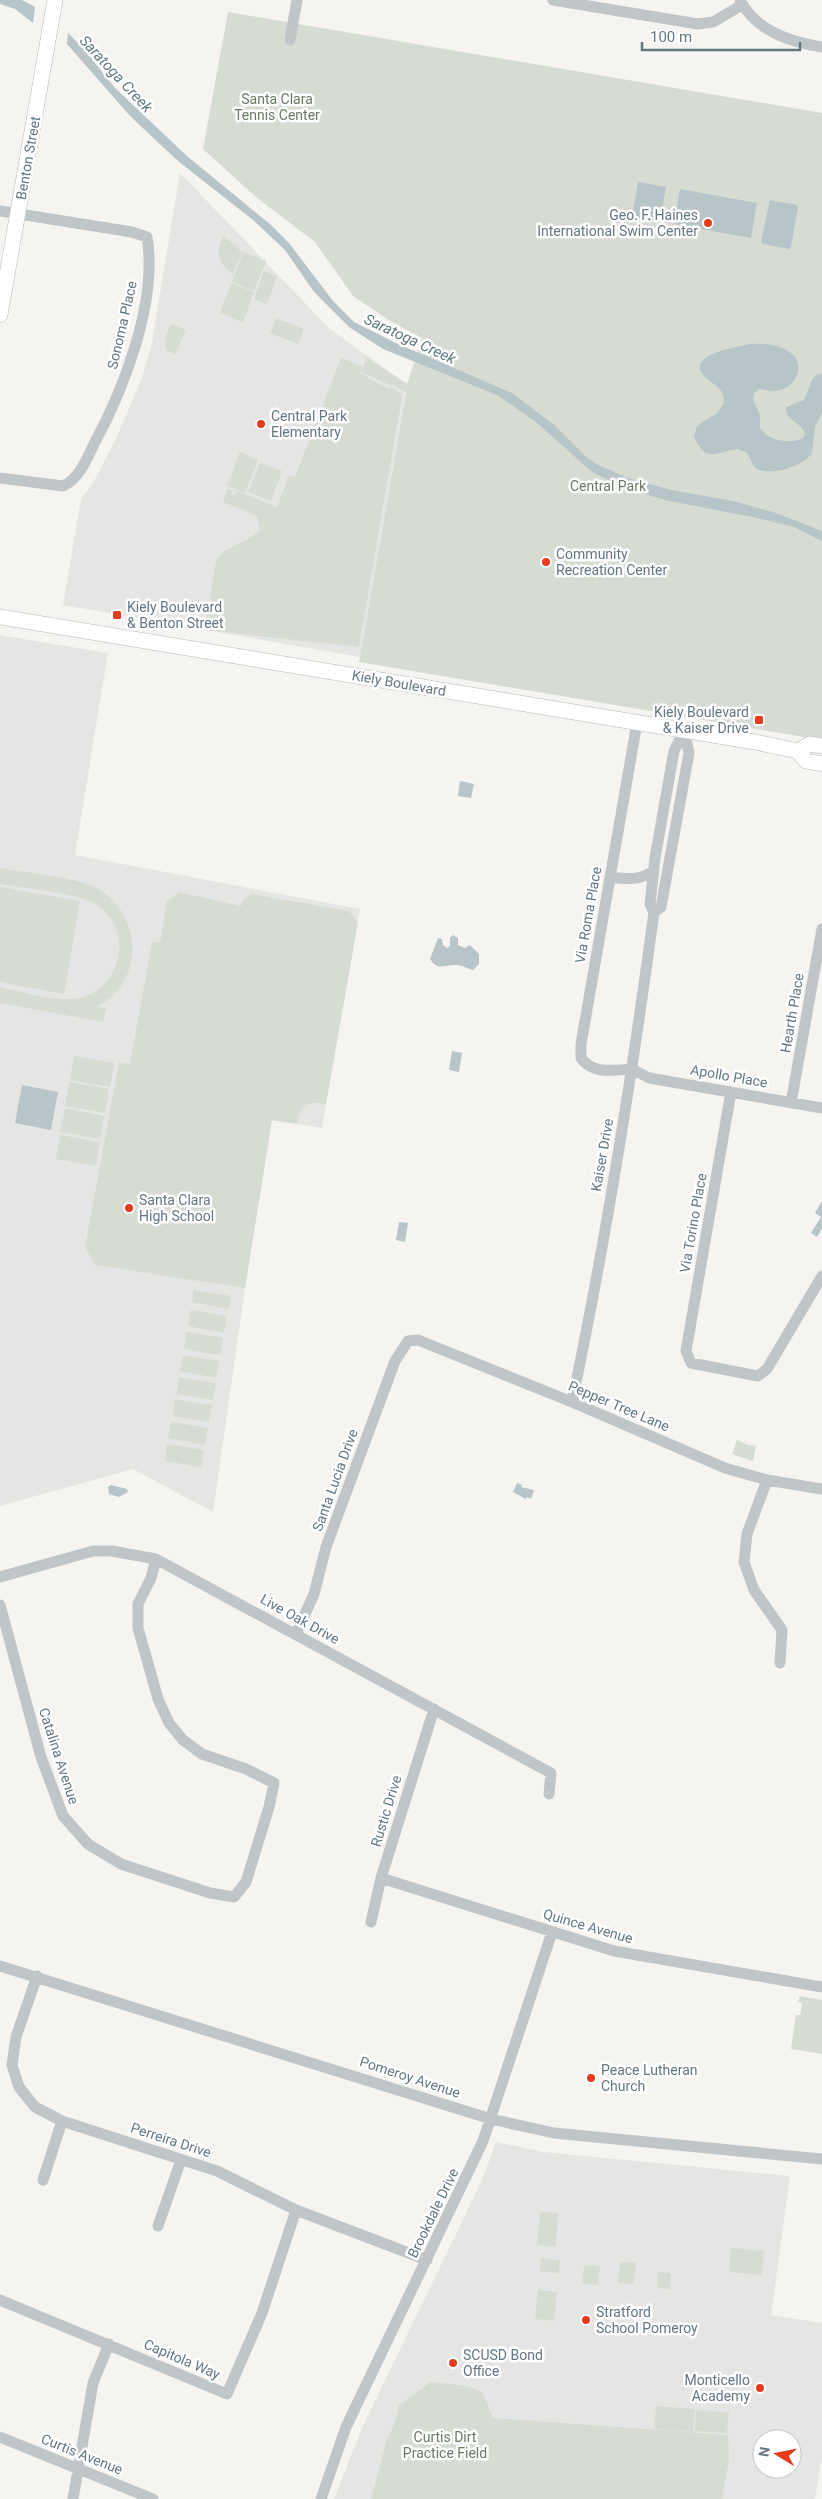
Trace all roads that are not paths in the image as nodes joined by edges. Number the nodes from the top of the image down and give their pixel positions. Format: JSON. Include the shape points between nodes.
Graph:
{"nodes":[{"id":1,"x":55,"y":0,"type":"edge"},
{"id":2,"x":297,"y":0,"type":"edge"},
{"id":3,"x":553,"y":0,"type":"edge"},
{"id":4,"x":741,"y":2,"type":"edge"},
{"id":5,"x":290,"y":40,"type":"dead end"},
{"id":6,"x":822,"y":47,"type":"edge"},
{"id":7,"x":0,"y":211,"type":"edge"},
{"id":8,"x":19,"y":214,"type":"junction"},
{"id":9,"x":0,"y":315,"type":"edge"},
{"id":10,"x":0,"y":478,"type":"edge"},
{"id":11,"x":0,"y":618,"type":"edge"},
{"id":12,"x":637,"y":723,"type":"junction"},
{"id":13,"x":684,"y":731,"type":"junction"},
{"id":14,"x":822,"y":746,"type":"edge"},
{"id":15,"x":798,"y":751,"type":"junction"},
{"id":16,"x":822,"y":764,"type":"edge"},
{"id":17,"x":654,"y":870,"type":"junction"},
{"id":18,"x":610,"y":877,"type":"junction"},
{"id":19,"x":666,"y":878,"type":"junction"},
{"id":20,"x":626,"y":880,"type":"junction"},
{"id":21,"x":653,"y":883,"type":"junction"},
{"id":22,"x":654,"y":912,"type":"junction"},
{"id":23,"x":822,"y":929,"type":"edge"},
{"id":24,"x":632,"y":1069,"type":"junction"},
{"id":25,"x":731,"y":1092,"type":"junction"},
{"id":26,"x":791,"y":1103,"type":"junction"},
{"id":27,"x":822,"y":1108,"type":"edge"},
{"id":28,"x":822,"y":1276,"type":"edge"},
{"id":29,"x":408,"y":1341,"type":"joint"},
{"id":30,"x":572,"y":1402,"type":"junction"},
{"id":31,"x":767,"y":1480,"type":"junction"},
{"id":32,"x":822,"y":1489,"type":"edge"},
{"id":33,"x":156,"y":1559,"type":"junction"},
{"id":34,"x":0,"y":1577,"type":"edge"},
{"id":35,"x":0,"y":1605,"type":"edge"},
{"id":36,"x":296,"y":1634,"type":"junction"},
{"id":37,"x":780,"y":1663,"type":"dead end"},
{"id":38,"x":434,"y":1710,"type":"junction"},
{"id":39,"x":549,"y":1794,"type":"dead end"},
{"id":40,"x":381,"y":1878,"type":"junction"},
{"id":41,"x":370,"y":1922,"type":"dead end"},
{"id":42,"x":552,"y":1932,"type":"junction"},
{"id":43,"x":0,"y":1966,"type":"edge"},
{"id":44,"x":37,"y":1976,"type":"junction"},
{"id":45,"x":822,"y":1987,"type":"edge"},
{"id":46,"x":492,"y":2119,"type":"junction"},
{"id":47,"x":62,"y":2121,"type":"junction"},
{"id":48,"x":181,"y":2160,"type":"junction"},
{"id":49,"x":822,"y":2160,"type":"edge"},
{"id":50,"x":43,"y":2180,"type":"dead end"},
{"id":51,"x":296,"y":2210,"type":"junction"},
{"id":52,"x":158,"y":2226,"type":"dead end"},
{"id":53,"x":427,"y":2260,"type":"junction"},
{"id":54,"x":0,"y":2300,"type":"edge"},
{"id":55,"x":109,"y":2344,"type":"junction"},
{"id":56,"x":0,"y":2437,"type":"edge"},
{"id":57,"x":78,"y":2470,"type":"junction"},
{"id":58,"x":73,"y":2499,"type":"edge"},
{"id":59,"x":152,"y":2499,"type":"edge"},
{"id":60,"x":321,"y":2499,"type":"edge"}],
"edges":[{"from":1,"to":8,"type":"main road","name":"Benton Street"},
{"from":2,"to":5,"type":"street"},
{"from":3,"to":4,"type":"street","via":[[698,24],[713,22]]},
{"from":4,"to":6,"type":"street","via":[[758,22],[777,35]]},
{"from":7,"to":8,"type":"street","name":"Sonoma Place"},
{"from":8,"to":9,"type":"main road","name":"Benton Street"},
{"from":8,"to":10,"type":"street","name":"Sonoma Place","via":[[147,237],[151,259],[143,312],[126,378],[84,464],[70,483],[63,486]]},
{"from":11,"to":12,"type":"main road","name":"Kiely Boulevard"},
{"from":12,"to":13,"type":"main road","name":"Kiely Boulevard"},
{"from":12,"to":18,"type":"street","name":"Via Roma Place"},
{"from":13,"to":15,"type":"main road","name":"Kiely Boulevard"},
{"from":13,"to":17,"type":"street","name":"Kaiser Drive","via":[[674,751]]},
{"from":13,"to":19,"type":"street","name":"Kaiser Drive","via":[[689,753]]},
{"from":14,"to":15,"type":"main road","name":"Kiely Boulevard","via":[[810,744]]},
{"from":15,"to":16,"type":"main road","name":"Kiely Boulevard","via":[[806,761]]},
{"from":17,"to":20,"type":"street","via":[[645,877]]},
{"from":17,"to":21,"type":"street","name":"Kaiser Drive"},
{"from":18,"to":20,"type":"street"},
{"from":18,"to":24,"type":"street","name":"Via Roma Place","via":[[581,1044],[582,1058],[592,1068]]},
{"from":19,"to":21,"type":"street"},
{"from":19,"to":22,"type":"street","name":"Kaiser Drive","via":[[661,906]]},
{"from":20,"to":21,"type":"street","via":[[641,886]]},
{"from":21,"to":22,"type":"street","name":"Kaiser Drive","via":[[650,904]]},
{"from":22,"to":24,"type":"street","name":"Kaiser Drive"},
{"from":23,"to":26,"type":"street","name":"Hearth Place"},
{"from":24,"to":25,"type":"street","name":"Apollo Place","via":[[649,1078]]},
{"from":24,"to":30,"type":"street","name":"Kaiser Drive"},
{"from":25,"to":26,"type":"street","name":"Apollo Place"},
{"from":25,"to":28,"type":"street","name":"Via Torino Place","via":[[686,1351],[688,1359],[695,1365],[758,1376],[767,1369]]},
{"from":26,"to":27,"type":"street","name":"Apollo Place"},
{"from":29,"to":30,"type":"street","name":"Pepper Tree Lane","via":[[418,1340]]},
{"from":29,"to":36,"type":"street","name":"Santa Lucia Drive","via":[[395,1361],[326,1547],[314,1594]]},
{"from":30,"to":31,"type":"street","name":"Pepper Tree Lane","via":[[725,1468]]},
{"from":31,"to":32,"type":"street","name":"Pepper Tree Lane"},
{"from":31,"to":37,"type":"street","via":[[747,1534],[744,1562],[754,1590],[782,1630]]},
{"from":33,"to":34,"type":"street","name":"Live Oak Drive","via":[[112,1551],[93,1552]]},
{"from":33,"to":35,"type":"street","name":"Catalina Avenue","via":[[138,1604],[138,1628],[158,1699],[169,1722],[183,1740],[202,1754],[274,1782],[246,1882],[234,1897],[210,1893],[121,1864],[88,1844],[62,1816],[41,1757]]},
{"from":33,"to":36,"type":"street","name":"Live Oak Drive"},
{"from":36,"to":38,"type":"street","name":"Live Oak Drive"},
{"from":38,"to":39,"type":"street","name":"Live Oak Drive","via":[[552,1773]]},
{"from":38,"to":40,"type":"street","name":"Rustic Drive"},
{"from":40,"to":41,"type":"street","name":"Rustic Drive"},
{"from":40,"to":42,"type":"street","name":"Quince Avenue"},
{"from":42,"to":45,"type":"street","name":"Quince Avenue","via":[[614,1951]]},
{"from":42,"to":46,"type":"street","name":"Brookdale Drive"},
{"from":43,"to":44,"type":"street","name":"Pomeroy Avenue"},
{"from":44,"to":46,"type":"street","name":"Pomeroy Avenue"},
{"from":44,"to":47,"type":"street","name":"Perreira Drive","via":[[16,2037],[12,2065],[19,2087],[35,2107]]},
{"from":46,"to":49,"type":"street","name":"Pomeroy Avenue","via":[[554,2133]]},
{"from":46,"to":53,"type":"street","name":"Brookdale Drive"},
{"from":47,"to":48,"type":"street","name":"Perreira Drive"},
{"from":47,"to":50,"type":"street"},
{"from":48,"to":51,"type":"street","name":"Perreira Drive","via":[[218,2171]]},
{"from":48,"to":52,"type":"street"},
{"from":51,"to":53,"type":"street","name":"Perreira Drive"},
{"from":51,"to":55,"type":"street","name":"Capitola Way","via":[[262,2313],[226,2394]]},
{"from":53,"to":60,"type":"street","name":"Brookdale Drive","via":[[346,2427]]},
{"from":54,"to":55,"type":"street","name":"Capitola Way"},
{"from":55,"to":57,"type":"street","via":[[93,2383]]},
{"from":56,"to":57,"type":"street","name":"Curtis Avenue"},
{"from":57,"to":58,"type":"street"},
{"from":57,"to":59,"type":"street","name":"Curtis Avenue"}]}
